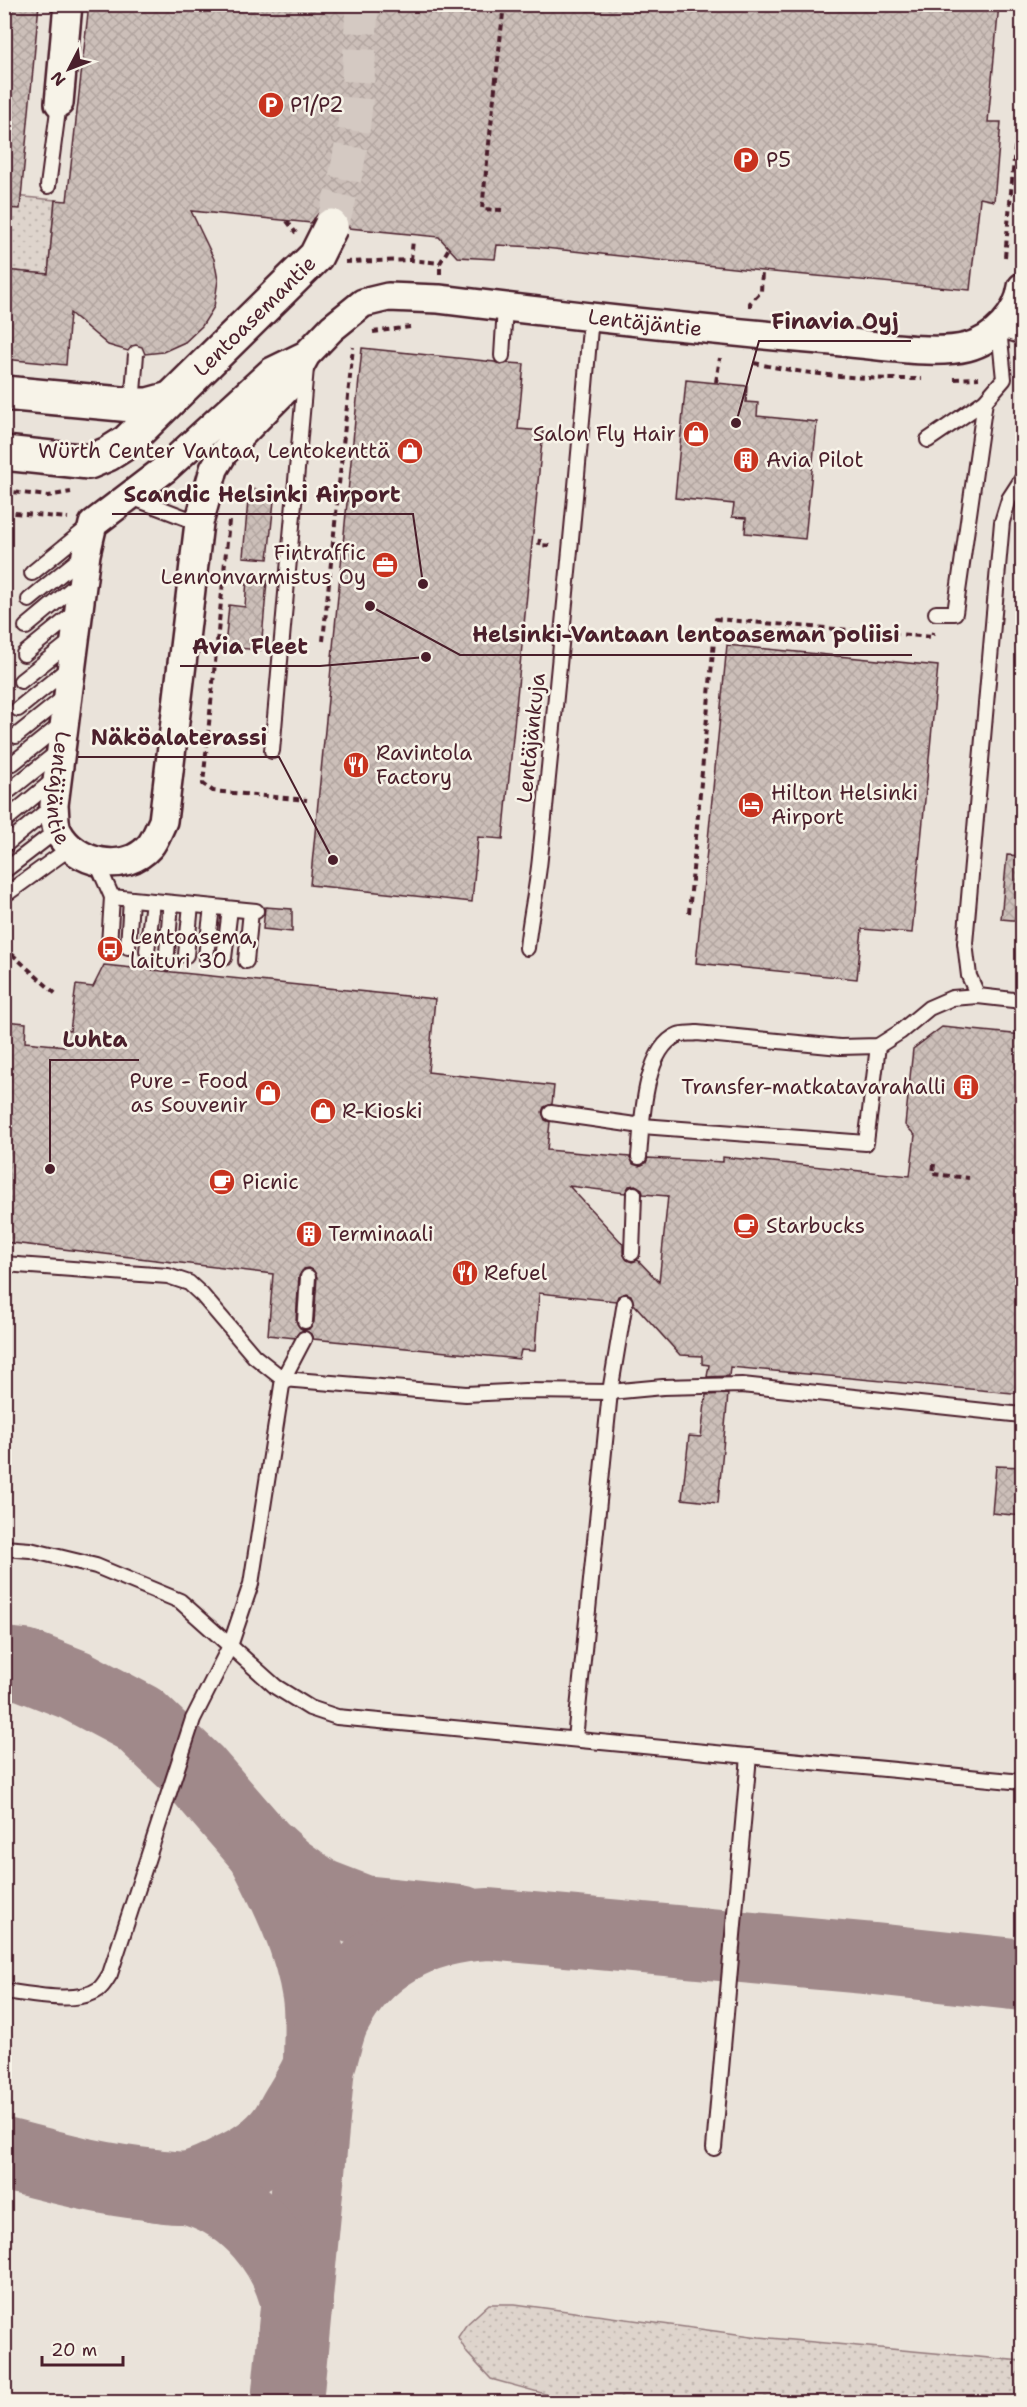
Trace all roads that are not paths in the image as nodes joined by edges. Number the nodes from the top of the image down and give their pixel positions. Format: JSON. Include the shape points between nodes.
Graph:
{"nodes":[{"id":1,"x":68,"y":4,"type":"edge"},
{"id":2,"x":59,"y":103,"type":"joint"},
{"id":3,"x":48,"y":186,"type":"dead end"},
{"id":4,"x":331,"y":226,"type":"tunnel mouth"},
{"id":5,"x":1023,"y":287,"type":"edge"},
{"id":6,"x":505,"y":307,"type":"junction"},
{"id":7,"x":591,"y":316,"type":"junction"},
{"id":8,"x":1011,"y":333,"type":"edge"},
{"id":9,"x":136,"y":354,"type":"dead end"},
{"id":10,"x":306,"y":355,"type":"junction"},
{"id":11,"x":502,"y":356,"type":"dead end"},
{"id":12,"x":4,"y":393,"type":"edge"},
{"id":13,"x":985,"y":400,"type":"junction"},
{"id":14,"x":135,"y":419,"type":"junction"},
{"id":15,"x":928,"y":440,"type":"dead end"},
{"id":16,"x":4,"y":453,"type":"edge"},
{"id":17,"x":1023,"y":479,"type":"edge"},
{"id":18,"x":131,"y":497,"type":"junction"},
{"id":19,"x":199,"y":523,"type":"junction"},
{"id":20,"x":93,"y":524,"type":"junction"},
{"id":21,"x":86,"y":554,"type":"junction"},
{"id":22,"x":32,"y":573,"type":"dead end"},
{"id":23,"x":82,"y":581,"type":"junction"},
{"id":24,"x":29,"y":600,"type":"dead end"},
{"id":25,"x":79,"y":609,"type":"junction"},
{"id":26,"x":936,"y":613,"type":"dead end"},
{"id":27,"x":26,"y":627,"type":"dead end"},
{"id":28,"x":75,"y":637,"type":"junction"},
{"id":29,"x":24,"y":654,"type":"dead end"},
{"id":30,"x":71,"y":666,"type":"junction"},
{"id":31,"x":21,"y":681,"type":"dead end"},
{"id":32,"x":68,"y":694,"type":"junction"},
{"id":33,"x":18,"y":709,"type":"dead end"},
{"id":34,"x":64,"y":722,"type":"junction"},
{"id":35,"x":16,"y":736,"type":"dead end"},
{"id":36,"x":61,"y":750,"type":"junction"},
{"id":37,"x":272,"y":752,"type":"dead end"},
{"id":38,"x":13,"y":763,"type":"dead end"},
{"id":39,"x":57,"y":778,"type":"junction"},
{"id":40,"x":10,"y":790,"type":"dead end"},
{"id":41,"x":8,"y":818,"type":"dead end"},
{"id":42,"x":60,"y":828,"type":"junction"},
{"id":43,"x":5,"y":845,"type":"edge"},
{"id":44,"x":96,"y":861,"type":"junction"},
{"id":45,"x":4,"y":870,"type":"edge"},
{"id":46,"x":9,"y":892,"type":"dead end"},
{"id":47,"x":112,"y":897,"type":"junction"},
{"id":48,"x":131,"y":899,"type":"junction"},
{"id":49,"x":153,"y":901,"type":"junction"},
{"id":50,"x":171,"y":903,"type":"junction"},
{"id":51,"x":191,"y":905,"type":"junction"},
{"id":52,"x":212,"y":907,"type":"junction"},
{"id":53,"x":230,"y":909,"type":"junction"},
{"id":54,"x":109,"y":945,"type":"dead end"},
{"id":55,"x":128,"y":947,"type":"dead end"},
{"id":56,"x":527,"y":948,"type":"dead end"},
{"id":57,"x":147,"y":951,"type":"dead end"},
{"id":58,"x":167,"y":952,"type":"dead end"},
{"id":59,"x":186,"y":955,"type":"dead end"},
{"id":60,"x":206,"y":956,"type":"dead end"},
{"id":61,"x":224,"y":958,"type":"dead end"},
{"id":62,"x":246,"y":961,"type":"dead end"},
{"id":63,"x":978,"y":996,"type":"junction"},
{"id":64,"x":1023,"y":1000,"type":"edge"},
{"id":65,"x":878,"y":1046,"type":"junction"},
{"id":66,"x":551,"y":1113,"type":"dead end"},
{"id":67,"x":642,"y":1126,"type":"junction"},
{"id":68,"x":639,"y":1157,"type":"dead end"},
{"id":69,"x":634,"y":1194,"type":"dead end"},
{"id":70,"x":632,"y":1253,"type":"dead end"},
{"id":71,"x":4,"y":1263,"type":"edge"},
{"id":72,"x":308,"y":1277,"type":"dead end"},
{"id":73,"x":625,"y":1302,"type":"dead end"},
{"id":74,"x":305,"y":1321,"type":"dead end"},
{"id":75,"x":304,"y":1339,"type":"dead end"},
{"id":76,"x":283,"y":1379,"type":"junction"},
{"id":77,"x":610,"y":1392,"type":"junction"},
{"id":78,"x":1023,"y":1415,"type":"edge"},
{"id":79,"x":4,"y":1548,"type":"edge"},
{"id":80,"x":230,"y":1646,"type":"junction"},
{"id":81,"x":575,"y":1739,"type":"junction"},
{"id":82,"x":749,"y":1756,"type":"junction"},
{"id":83,"x":1023,"y":1782,"type":"edge"},
{"id":84,"x":4,"y":1991,"type":"edge"},
{"id":85,"x":714,"y":2148,"type":"dead end"}],
"edges":[{"from":1,"to":2,"type":"street"},
{"from":2,"to":3,"type":"lane"},
{"from":4,"to":14,"type":"main road","name":"Lentoasemantie","bridge":true,"via":[[316,256],[170,399],[148,405]]},
{"from":5,"to":8,"type":"street","via":[[1011,316]]},
{"from":6,"to":7,"type":"street","name":"Lentäjäntie"},
{"from":6,"to":10,"type":"street","name":"Lentäjäntie","via":[[388,297],[363,303]]},
{"from":6,"to":11,"type":"lane"},
{"from":7,"to":8,"type":"street","name":"Lentäjäntie","via":[[946,351]]},
{"from":7,"to":56,"type":"lane","name":"Lentäjänkuja","via":[[553,733]]},
{"from":8,"to":13,"type":"lane","via":[[1004,379]]},
{"from":9,"to":14,"type":"lane","bridge":true},
{"from":10,"to":18,"type":"street","name":"Lentäjäntie","via":[[271,372]]},
{"from":10,"to":19,"type":"street","name":"Lentäjäntie","via":[[289,386],[224,452],[207,487]]},
{"from":10,"to":37,"type":"lane"},
{"from":12,"to":14,"type":"main road","name":"Lentoasemantie","bridge":true},
{"from":13,"to":15,"type":"lane"},
{"from":13,"to":26,"type":"lane","via":[[955,613]]},
{"from":14,"to":16,"type":"main road","name":"Lentoasemantie","bridge":true,"via":[[108,454],[89,462]]},
{"from":17,"to":63,"type":"lane","via":[[1009,499],[1002,522],[965,943],[969,976]]},
{"from":18,"to":19,"type":"lane"},
{"from":18,"to":20,"type":"street","name":"Lentäjäntie"},
{"from":19,"to":44,"type":"street","name":"Lentäjäntie","via":[[163,821],[150,846],[135,858]]},
{"from":20,"to":21,"type":"street","name":"Lentäjäntie"},
{"from":20,"to":22,"type":"lane"},
{"from":21,"to":23,"type":"street","name":"Lentäjäntie"},
{"from":21,"to":24,"type":"lane"},
{"from":23,"to":25,"type":"street","name":"Lentäjäntie"},
{"from":23,"to":27,"type":"lane"},
{"from":25,"to":28,"type":"street","name":"Lentäjäntie"},
{"from":25,"to":29,"type":"lane"},
{"from":28,"to":30,"type":"street","name":"Lentäjäntie"},
{"from":28,"to":31,"type":"lane"},
{"from":30,"to":32,"type":"street","name":"Lentäjäntie"},
{"from":30,"to":33,"type":"lane"},
{"from":32,"to":34,"type":"street","name":"Lentäjäntie"},
{"from":32,"to":35,"type":"lane"},
{"from":34,"to":36,"type":"street","name":"Lentäjäntie"},
{"from":34,"to":38,"type":"lane"},
{"from":36,"to":39,"type":"street","name":"Lentäjäntie"},
{"from":36,"to":40,"type":"lane"},
{"from":39,"to":41,"type":"lane"},
{"from":39,"to":42,"type":"street","name":"Lentäjäntie"},
{"from":42,"to":43,"type":"lane"},
{"from":42,"to":44,"type":"street","name":"Lentäjäntie","via":[[82,858]]},
{"from":42,"to":45,"type":"lane"},
{"from":42,"to":46,"type":"lane"},
{"from":44,"to":47,"type":"lane"},
{"from":47,"to":48,"type":"lane"},
{"from":47,"to":54,"type":"lane"},
{"from":48,"to":49,"type":"lane"},
{"from":48,"to":55,"type":"lane"},
{"from":49,"to":50,"type":"lane"},
{"from":49,"to":57,"type":"lane"},
{"from":50,"to":51,"type":"lane"},
{"from":50,"to":58,"type":"lane"},
{"from":51,"to":52,"type":"lane"},
{"from":51,"to":59,"type":"lane"},
{"from":52,"to":53,"type":"lane"},
{"from":52,"to":60,"type":"lane"},
{"from":53,"to":61,"type":"lane"},
{"from":53,"to":62,"type":"lane","via":[[254,911]]},
{"from":63,"to":64,"type":"lane"},
{"from":63,"to":65,"type":"lane","via":[[951,998],[929,1008]]},
{"from":65,"to":67,"type":"lane","via":[[840,1047],[697,1033],[677,1036],[659,1051],[651,1066]]},
{"from":65,"to":67,"type":"lane","via":[[866,1143]]},
{"from":66,"to":67,"type":"lane"},
{"from":67,"to":68,"type":"lane"},
{"from":69,"to":70,"type":"lane"},
{"from":71,"to":76,"type":"lane","via":[[168,1276],[189,1283],[254,1356]]},
{"from":72,"to":74,"type":"lane"},
{"from":73,"to":77,"type":"lane"},
{"from":75,"to":76,"type":"lane"},
{"from":76,"to":77,"type":"lane","via":[[466,1394]]},
{"from":76,"to":80,"type":"lane","via":[[251,1584]]},
{"from":77,"to":78,"type":"lane","via":[[742,1385]]},
{"from":77,"to":81,"type":"lane"},
{"from":79,"to":80,"type":"lane","via":[[30,1550],[96,1566],[180,1601]]},
{"from":80,"to":81,"type":"lane","via":[[276,1687],[310,1708],[337,1717]]},
{"from":80,"to":84,"type":"lane","via":[[193,1719],[110,1974],[100,1989],[83,1996]]},
{"from":81,"to":82,"type":"lane"},
{"from":82,"to":83,"type":"lane"},
{"from":82,"to":85,"type":"lane"}]}
